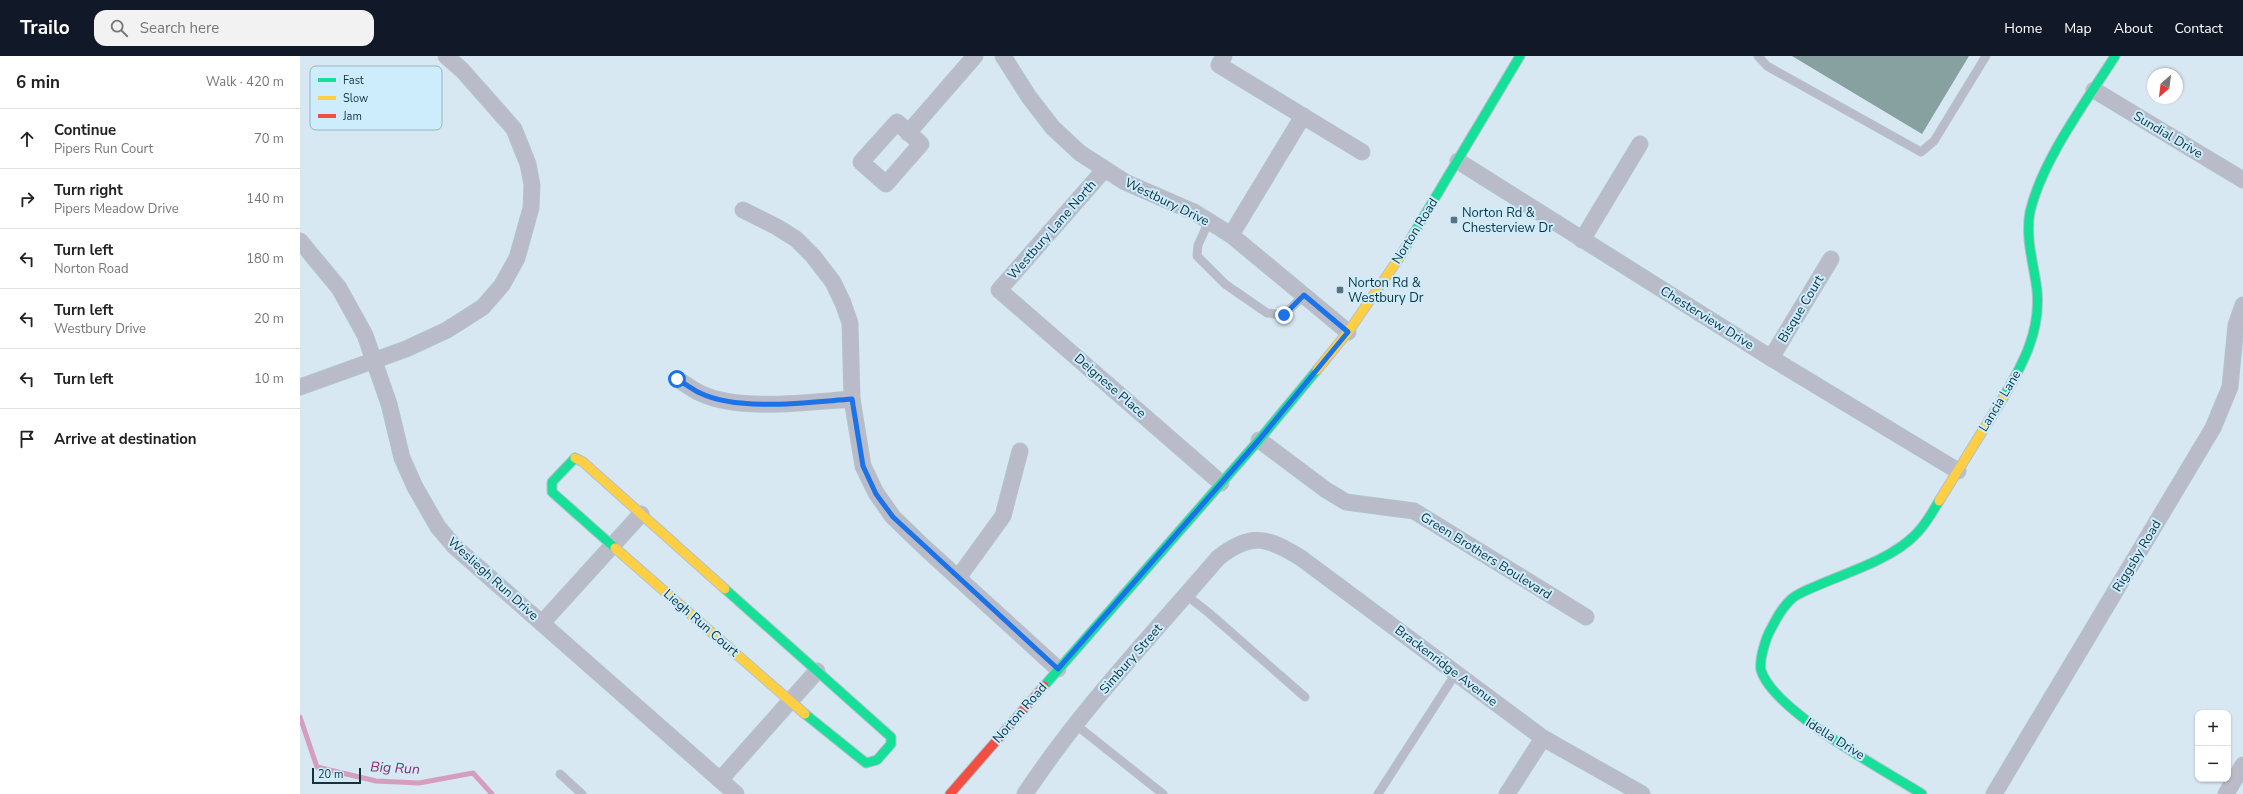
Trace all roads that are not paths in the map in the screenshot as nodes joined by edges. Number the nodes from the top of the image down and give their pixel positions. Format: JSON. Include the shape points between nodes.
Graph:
{"nodes":[{"id":1,"x":446,"y":56,"type":"edge"},
{"id":2,"x":975,"y":56,"type":"edge"},
{"id":3,"x":1003,"y":56,"type":"edge"},
{"id":4,"x":1224,"y":56,"type":"edge"},
{"id":5,"x":1758,"y":56,"type":"edge"},
{"id":6,"x":1986,"y":56,"type":"edge"},
{"id":7,"x":2115,"y":56,"type":"edge"},
{"id":8,"x":1514,"y":58,"type":"edge"},
{"id":9,"x":2094,"y":90,"type":"junction"},
{"id":10,"x":1303,"y":116,"type":"junction"},
{"id":11,"x":908,"y":133,"type":"dead end"},
{"id":12,"x":1640,"y":144,"type":"dead end"},
{"id":13,"x":1362,"y":152,"type":"dead end"},
{"id":14,"x":1458,"y":161,"type":"junction"},
{"id":15,"x":1104,"y":170,"type":"junction"},
{"id":16,"x":2243,"y":180,"type":"edge"},
{"id":17,"x":743,"y":210,"type":"dead end"},
{"id":18,"x":1209,"y":221,"type":"junction"},
{"id":19,"x":1231,"y":235,"type":"junction"},
{"id":20,"x":1582,"y":240,"type":"junction"},
{"id":21,"x":300,"y":242,"type":"edge"},
{"id":22,"x":1831,"y":259,"type":"dead end"},
{"id":23,"x":999,"y":290,"type":"joint"},
{"id":24,"x":1304,"y":295,"type":"junction"},
{"id":25,"x":2243,"y":305,"type":"edge"},
{"id":26,"x":1348,"y":332,"type":"junction"},
{"id":27,"x":1771,"y":358,"type":"junction"},
{"id":28,"x":374,"y":360,"type":"junction"},
{"id":29,"x":677,"y":379,"type":"dead end"},
{"id":30,"x":300,"y":387,"type":"edge"},
{"id":31,"x":852,"y":399,"type":"junction"},
{"id":32,"x":1259,"y":440,"type":"junction"},
{"id":33,"x":1020,"y":451,"type":"dead end"},
{"id":34,"x":1958,"y":471,"type":"junction"},
{"id":35,"x":1220,"y":483,"type":"junction"},
{"id":36,"x":642,"y":514,"type":"junction"},
{"id":37,"x":1252,"y":539,"type":"joint"},
{"id":38,"x":612,"y":544,"type":"junction"},
{"id":39,"x":958,"y":578,"type":"junction"},
{"id":40,"x":1186,"y":595,"type":"junction"},
{"id":41,"x":1586,"y":617,"type":"dead end"},
{"id":42,"x":542,"y":623,"type":"junction"},
{"id":43,"x":1058,"y":669,"type":"junction"},
{"id":44,"x":1761,"y":669,"type":"joint"},
{"id":45,"x":817,"y":671,"type":"junction"},
{"id":46,"x":1456,"y":673,"type":"junction"},
{"id":47,"x":1305,"y":697,"type":"dead end"},
{"id":48,"x":789,"y":701,"type":"junction"},
{"id":49,"x":1076,"y":724,"type":"junction"},
{"id":50,"x":1543,"y":738,"type":"junction"},
{"id":51,"x":2243,"y":765,"type":"edge"},
{"id":52,"x":560,"y":774,"type":"dead end"},
{"id":53,"x":720,"y":780,"type":"junction"},
{"id":54,"x":582,"y":794,"type":"edge"},
{"id":55,"x":736,"y":794,"type":"edge"},
{"id":56,"x":950,"y":794,"type":"edge"},
{"id":57,"x":1025,"y":794,"type":"edge"},
{"id":58,"x":1163,"y":794,"type":"edge"},
{"id":59,"x":1378,"y":794,"type":"edge"},
{"id":60,"x":1507,"y":794,"type":"edge"},
{"id":61,"x":1642,"y":794,"type":"edge"},
{"id":62,"x":1922,"y":794,"type":"edge"},
{"id":63,"x":1994,"y":794,"type":"edge"},
{"id":64,"x":2226,"y":794,"type":"edge"}],
"edges":[{"from":1,"to":28,"type":"street","via":[[462,70],[514,129],[528,164],[532,185],[531,208],[517,258],[502,284],[483,307],[447,330]]},
{"from":2,"to":11,"type":"street"},
{"from":3,"to":15,"type":"street","name":"Westbury Drive","via":[[1029,97],[1053,128],[1080,153]]},
{"from":4,"to":10,"type":"street","via":[[1218,65]]},
{"from":5,"to":6,"type":"lane","via":[[1768,66],[1920,152],[1934,141]]},
{"from":7,"to":9,"type":"street","name":"Lancia Lane"},
{"from":8,"to":14,"type":"street","name":"Norton Road"},
{"from":9,"to":16,"type":"street","name":"Sundial Drive"},
{"from":9,"to":34,"type":"street","name":"Lancia Lane","via":[[2047,165],[2030,214],[2029,241],[2038,313],[2033,338],[2020,369]]},
{"from":10,"to":13,"type":"street"},
{"from":10,"to":19,"type":"street"},
{"from":12,"to":20,"type":"street"},
{"from":14,"to":20,"type":"street","name":"Chesterview Drive"},
{"from":14,"to":26,"type":"street","name":"Norton Road","via":[[1379,289]]},
{"from":15,"to":18,"type":"street","name":"Westbury Drive"},
{"from":15,"to":23,"type":"street","name":"Westbury Lane North"},
{"from":17,"to":31,"type":"street","via":[[796,240],[813,256],[833,282],[850,323]]},
{"from":18,"to":19,"type":"street","name":"Westbury Drive"},
{"from":18,"to":24,"type":"lane","via":[[1198,245],[1197,256],[1226,284],[1267,314],[1284,315]]},
{"from":19,"to":24,"type":"street","name":"Westbury Drive"},
{"from":20,"to":27,"type":"street","name":"Chesterview Drive"},
{"from":21,"to":28,"type":"street","name":"Wesliegh Run Drive","via":[[339,288],[365,334]]},
{"from":22,"to":27,"type":"street","name":"Bisque Court"},
{"from":23,"to":35,"type":"street","name":"Deignese Place"},
{"from":24,"to":26,"type":"street","name":"Westbury Drive"},
{"from":25,"to":63,"type":"street","name":"Riggsby Road","via":[[2236,325],[2230,387],[2213,428]]},
{"from":26,"to":32,"type":"street","name":"Norton Road"},
{"from":27,"to":34,"type":"street","name":"Chesterview Drive"},
{"from":28,"to":30,"type":"street"},
{"from":28,"to":42,"type":"street","name":"Wesliegh Run Drive","via":[[389,404],[402,458],[438,527],[454,546]]},
{"from":29,"to":31,"type":"street","via":[[701,393],[740,402],[781,404]]},
{"from":31,"to":39,"type":"street","via":[[863,466],[876,494],[893,517]]},
{"from":32,"to":35,"type":"street","name":"Norton Road"},
{"from":32,"to":41,"type":"street","name":"Green Brothers Boulevard","via":[[1346,502],[1414,511]]},
{"from":33,"to":39,"type":"street","via":[[1003,516]]},
{"from":34,"to":44,"type":"street","name":"Lancia Lane","via":[[1930,518],[1914,536],[1892,552],[1872,562],[1796,594],[1779,614],[1765,639]]},
{"from":35,"to":43,"type":"street","name":"Norton Road"},
{"from":36,"to":38,"type":"street"},
{"from":36,"to":38,"type":"street","name":"Liegh Run Court","via":[[583,462],[575,458],[552,482],[552,492]]},
{"from":36,"to":45,"type":"street","name":"Liegh Run Court"},
{"from":37,"to":40,"type":"street","name":"Simbury Street","via":[[1233,546],[1218,558]]},
{"from":37,"to":46,"type":"street","name":"Brackenridge Avenue","via":[[1278,544],[1301,558]]},
{"from":38,"to":42,"type":"street"},
{"from":38,"to":48,"type":"street","name":"Liegh Run Court"},
{"from":39,"to":43,"type":"street"},
{"from":40,"to":47,"type":"lane","via":[[1209,612]]},
{"from":40,"to":49,"type":"street","name":"Simbury Street"},
{"from":42,"to":53,"type":"street","name":"Wesliegh Run Drive"},
{"from":43,"to":56,"type":"street","name":"Norton Road"},
{"from":44,"to":62,"type":"street","name":"Idella Drive","via":[[1778,697],[1802,718]]},
{"from":45,"to":48,"type":"street"},
{"from":45,"to":48,"type":"street","name":"Liegh Run Court","via":[[891,737],[891,744],[877,760],[866,763]]},
{"from":46,"to":50,"type":"street","name":"Brackenridge Avenue"},
{"from":46,"to":59,"type":"lane"},
{"from":48,"to":53,"type":"street"},
{"from":49,"to":57,"type":"street","name":"Simbury Street"},
{"from":49,"to":58,"type":"lane"},
{"from":50,"to":60,"type":"street"},
{"from":50,"to":61,"type":"street","name":"Brackenridge Avenue"},
{"from":51,"to":64,"type":"street"},
{"from":52,"to":54,"type":"lane"},
{"from":53,"to":55,"type":"street","name":"Wesliegh Run Drive"}]}
